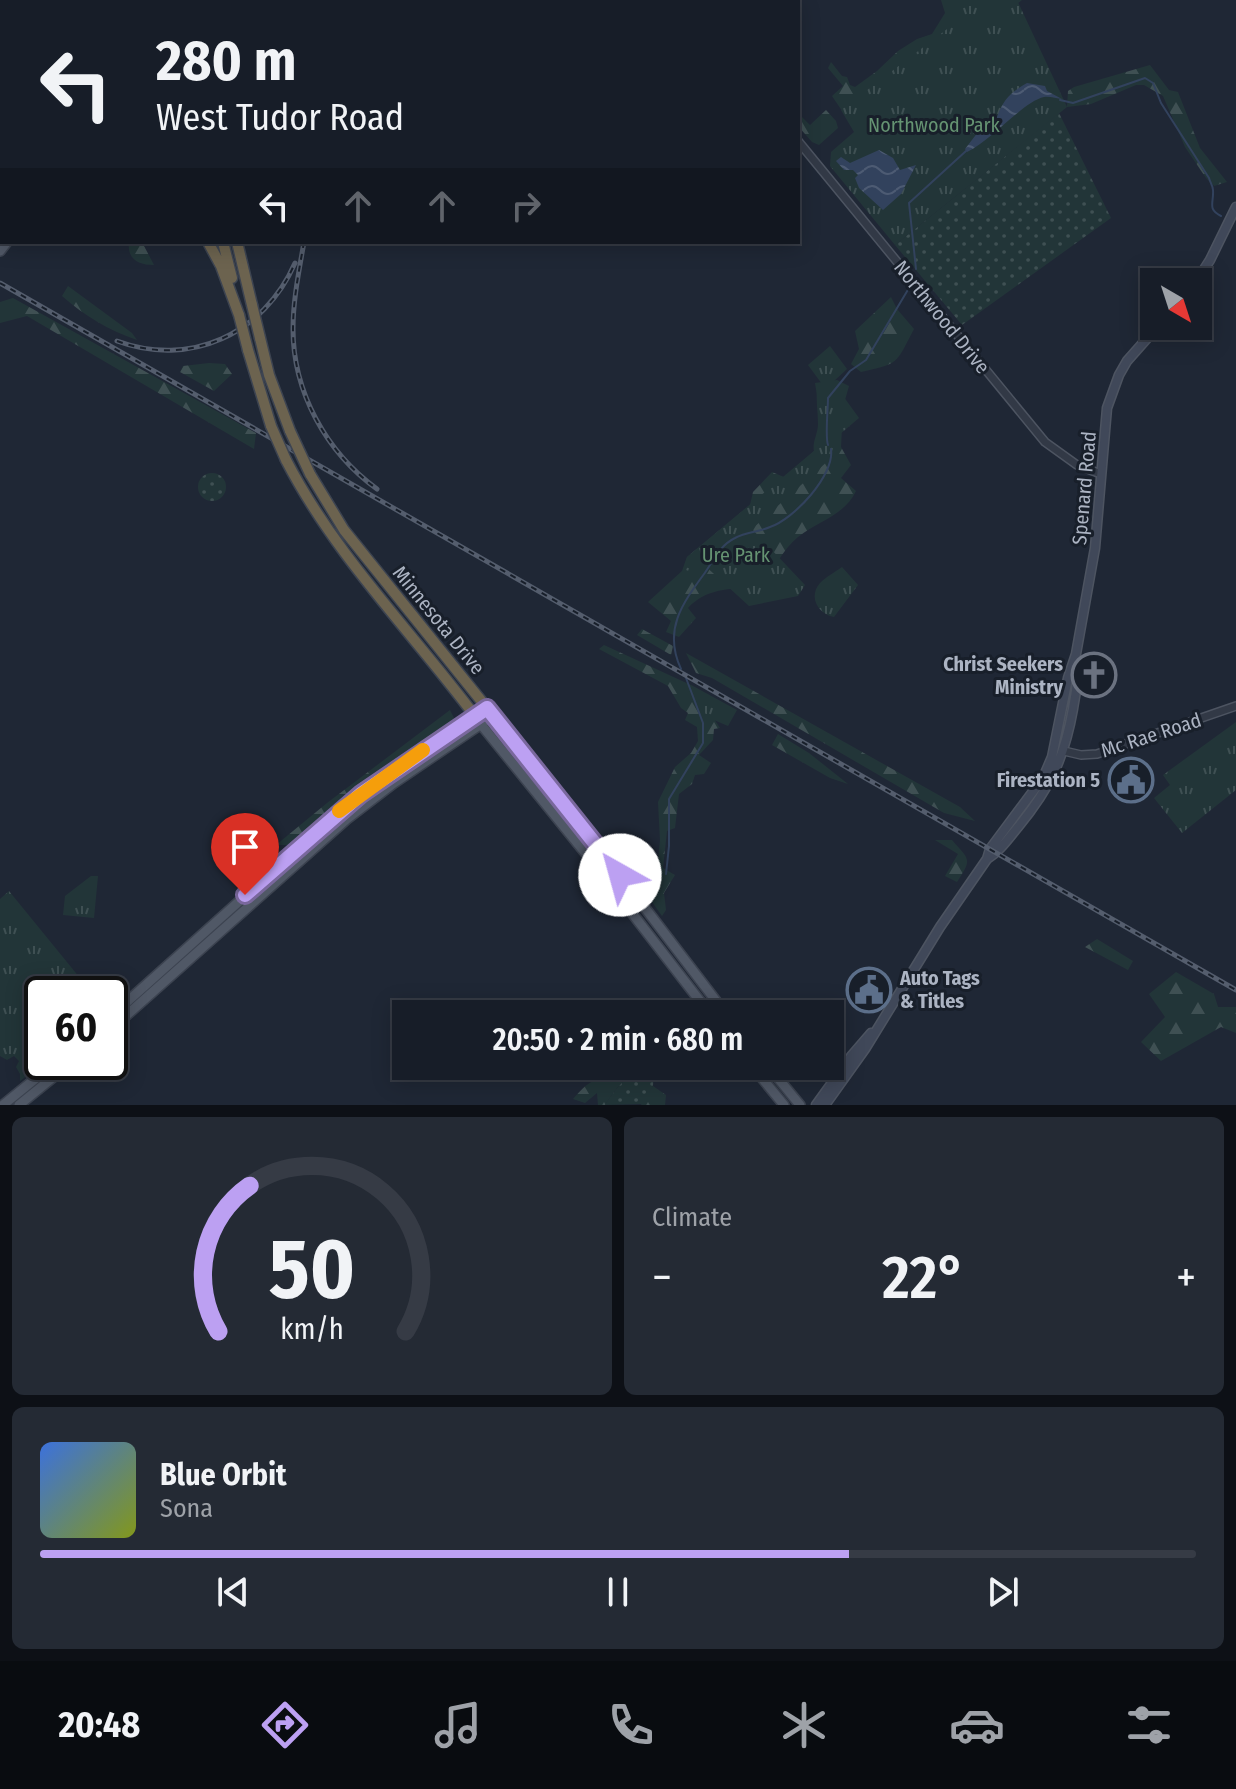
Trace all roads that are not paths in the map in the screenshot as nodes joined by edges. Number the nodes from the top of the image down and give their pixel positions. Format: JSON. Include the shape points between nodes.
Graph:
{"nodes":[{"id":1,"x":800,"y":143,"type":"edge"},
{"id":2,"x":1236,"y":207,"type":"edge"},
{"id":3,"x":209,"y":244,"type":"edge"},
{"id":4,"x":223,"y":244,"type":"edge"},
{"id":5,"x":237,"y":244,"type":"edge"},
{"id":6,"x":245,"y":244,"type":"edge"},
{"id":7,"x":1205,"y":268,"type":"edge"},
{"id":8,"x":252,"y":305,"type":"junction"},
{"id":9,"x":239,"y":315,"type":"junction"},
{"id":10,"x":1146,"y":340,"type":"edge"},
{"id":11,"x":1101,"y":474,"type":"junction"},
{"id":12,"x":1073,"y":667,"type":"junction"},
{"id":13,"x":1236,"y":706,"type":"edge"},
{"id":14,"x":490,"y":712,"type":"junction"},
{"id":15,"x":478,"y":720,"type":"junction"},
{"id":16,"x":1064,"y":751,"type":"junction"},
{"id":17,"x":600,"y":849,"type":"junction"},
{"id":18,"x":987,"y":859,"type":"junction"},
{"id":19,"x":620,"y":875,"type":"junction"},
{"id":20,"x":230,"y":916,"type":"junction"},
{"id":21,"x":699,"y":1000,"type":"edge"},
{"id":22,"x":715,"y":1000,"type":"edge"},
{"id":23,"x":128,"y":1002,"type":"edge"},
{"id":24,"x":128,"y":1014,"type":"edge"},
{"id":25,"x":875,"y":1030,"type":"junction"},
{"id":26,"x":34,"y":1080,"type":"edge"},
{"id":27,"x":50,"y":1080,"type":"edge"},
{"id":28,"x":763,"y":1080,"type":"edge"},
{"id":29,"x":779,"y":1080,"type":"edge"},
{"id":30,"x":3,"y":1105,"type":"edge"},
{"id":31,"x":19,"y":1105,"type":"edge"},
{"id":32,"x":784,"y":1105,"type":"edge"},
{"id":33,"x":800,"y":1105,"type":"edge"},
{"id":34,"x":816,"y":1105,"type":"edge"},
{"id":35,"x":825,"y":1105,"type":"edge"}],
"edges":[{"from":1,"to":11,"type":"street","name":"Northwood Drive","via":[[1045,442],[1077,465]]},
{"from":2,"to":7,"type":"main road"},
{"from":3,"to":9,"type":"highway"},
{"from":4,"to":9,"type":"highway","name":"Minnesota Drive"},
{"from":5,"to":8,"type":"highway","name":"Minnesota Drive"},
{"from":6,"to":8,"type":"highway"},
{"from":8,"to":14,"type":"highway","name":"Minnesota Drive","bridge":true,"via":[[269,375],[310,474],[350,537]]},
{"from":9,"to":15,"type":"highway","name":"Minnesota Drive","bridge":true,"via":[[271,426],[309,503]]},
{"from":10,"to":11,"type":"main road","name":"Spenard Road","via":[[1127,361],[1112,392]]},
{"from":11,"to":12,"type":"main road","name":"Spenard Road","via":[[1095,548]]},
{"from":12,"to":16,"type":"main road","name":"Spenard Road","via":[[1078,677]]},
{"from":12,"to":18,"type":"main road","name":"Spenard Road","via":[[1048,768]]},
{"from":13,"to":16,"type":"street","name":"Mc Rae Road","via":[[1097,754]]},
{"from":14,"to":15,"type":"main road"},
{"from":14,"to":17,"type":"main road","name":"Minnesota Drive"},
{"from":15,"to":20,"type":"main road"},
{"from":15,"to":20,"type":"main road","via":[[361,794],[265,877]]},
{"from":15,"to":21,"type":"main road","name":"Minnesota Drive"},
{"from":16,"to":18,"type":"main road","name":"Spenard Road","via":[[1036,805]]},
{"from":17,"to":19,"type":"main road","name":"Minnesota Drive"},
{"from":17,"to":19,"type":"main road","via":[[610,853],[620,846]]},
{"from":18,"to":25,"type":"main road","name":"Spenard Road"},
{"from":19,"to":22,"type":"main road","name":"Minnesota Drive"},
{"from":20,"to":23,"type":"main road"},
{"from":20,"to":24,"type":"main road"},
{"from":25,"to":34,"type":"main road","name":"Spenard Road"},
{"from":25,"to":35,"type":"main road","name":"Spenard Road"},
{"from":26,"to":30,"type":"main road"},
{"from":27,"to":31,"type":"main road"},
{"from":28,"to":32,"type":"main road"},
{"from":29,"to":33,"type":"main road"}]}
